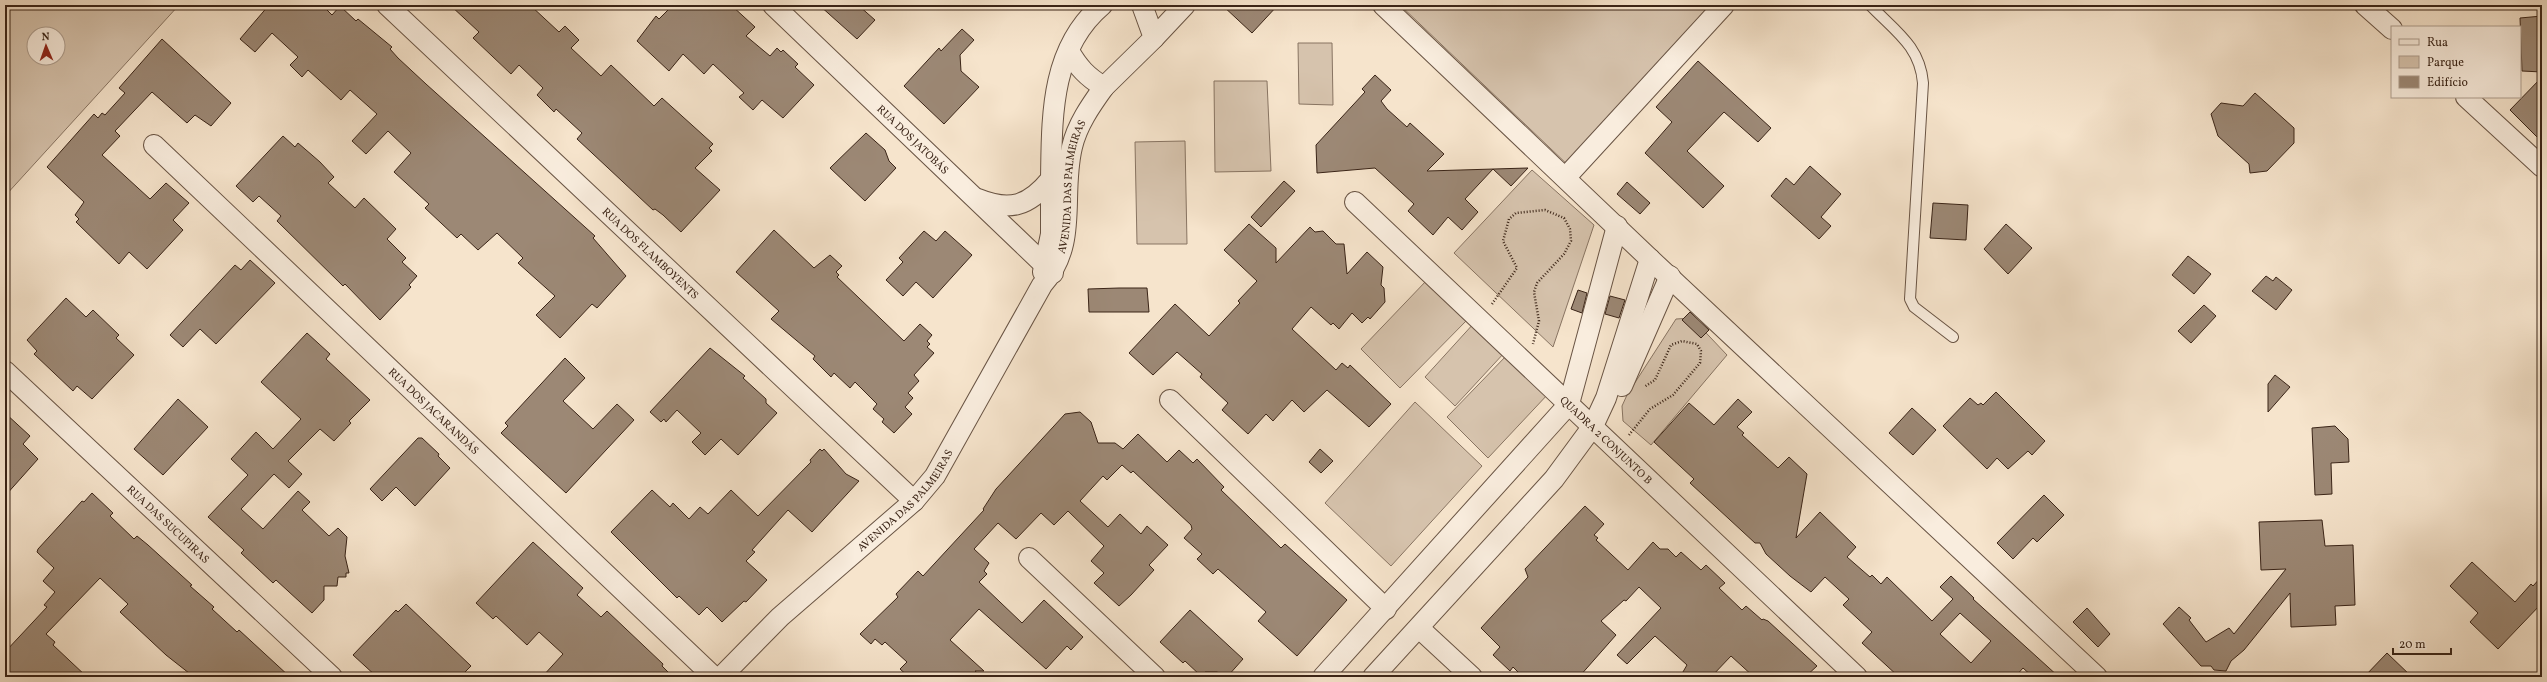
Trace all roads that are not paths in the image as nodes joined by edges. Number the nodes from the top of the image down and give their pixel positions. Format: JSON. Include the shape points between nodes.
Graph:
{"nodes":[{"id":1,"x":387,"y":5,"type":"edge"},
{"id":2,"x":773,"y":5,"type":"edge"},
{"id":3,"x":1102,"y":5,"type":"edge"},
{"id":4,"x":1142,"y":5,"type":"edge"},
{"id":5,"x":1185,"y":5,"type":"edge"},
{"id":6,"x":1383,"y":5,"type":"edge"},
{"id":7,"x":1724,"y":5,"type":"edge"},
{"id":8,"x":1870,"y":5,"type":"edge"},
{"id":9,"x":2365,"y":5,"type":"edge"},
{"id":10,"x":2391,"y":28,"type":"edge"},
{"id":11,"x":1154,"y":38,"type":"junction"},
{"id":12,"x":1068,"y":51,"type":"junction"},
{"id":13,"x":1104,"y":87,"type":"junction"},
{"id":14,"x":2467,"y":98,"type":"edge"},
{"id":15,"x":154,"y":145,"type":"dead end"},
{"id":16,"x":2542,"y":167,"type":"edge"},
{"id":17,"x":1566,"y":177,"type":"junction"},
{"id":18,"x":1051,"y":179,"type":"junction"},
{"id":19,"x":977,"y":198,"type":"junction"},
{"id":20,"x":1355,"y":202,"type":"dead end"},
{"id":21,"x":996,"y":206,"type":"junction"},
{"id":22,"x":1616,"y":226,"type":"junction"},
{"id":23,"x":1650,"y":259,"type":"junction"},
{"id":24,"x":1049,"y":267,"type":"junction"},
{"id":25,"x":1670,"y":276,"type":"junction"},
{"id":26,"x":1953,"y":337,"type":"dead end"},
{"id":27,"x":5,"y":372,"type":"edge"},
{"id":28,"x":1170,"y":400,"type":"dead end"},
{"id":29,"x":1569,"y":404,"type":"junction"},
{"id":30,"x":1594,"y":427,"type":"junction"},
{"id":31,"x":914,"y":501,"type":"junction"},
{"id":32,"x":1029,"y":558,"type":"dead end"},
{"id":33,"x":1386,"y":610,"type":"junction"},
{"id":34,"x":1419,"y":628,"type":"junction"},
{"id":35,"x":332,"y":677,"type":"edge"},
{"id":36,"x":714,"y":677,"type":"edge"},
{"id":37,"x":721,"y":677,"type":"edge"},
{"id":38,"x":1156,"y":677,"type":"edge"},
{"id":39,"x":1323,"y":677,"type":"edge"},
{"id":40,"x":1373,"y":677,"type":"edge"},
{"id":41,"x":1472,"y":677,"type":"edge"},
{"id":42,"x":1857,"y":677,"type":"edge"},
{"id":43,"x":2098,"y":677,"type":"edge"}],
"edges":[{"from":1,"to":31,"type":"street","name":"RUA DOS FLAMBOYENTS"},
{"from":2,"to":19,"type":"street","name":"RUA DOS JATOBÁS"},
{"from":3,"to":12,"type":"street","name":"AVENIDA DAS PALMEIRAS","via":[[1087,20]]},
{"from":4,"to":11,"type":"street"},
{"from":5,"to":11,"type":"street","name":"AVENIDA DAS PALMEIRAS"},
{"from":6,"to":17,"type":"street"},
{"from":7,"to":17,"type":"street"},
{"from":8,"to":26,"type":"lane","via":[[1916,52],[1922,66],[1910,299],[1914,307]]},
{"from":9,"to":10,"type":"street"},
{"from":11,"to":13,"type":"street","name":"AVENIDA DAS PALMEIRAS"},
{"from":12,"to":13,"type":"street","via":[[1077,66],[1089,78]]},
{"from":12,"to":18,"type":"street","name":"AVENIDA DAS PALMEIRAS","via":[[1054,95]]},
{"from":13,"to":24,"type":"street","name":"AVENIDA DAS PALMEIRAS","via":[[1087,110],[1072,146],[1067,182],[1067,226]]},
{"from":14,"to":16,"type":"street"},
{"from":15,"to":36,"type":"street","name":"RUA DOS JACARANDÁS"},
{"from":17,"to":22,"type":"street"},
{"from":18,"to":21,"type":"street","name":"AVENIDA DAS PALMEIRAS","via":[[1030,200],[1014,205]]},
{"from":18,"to":24,"type":"street","name":"AVENIDA DAS PALMEIRAS"},
{"from":19,"to":21,"type":"street","name":"AVENIDA DAS PALMEIRAS"},
{"from":19,"to":24,"type":"street","name":"RUA DOS JATOBÁS"},
{"from":20,"to":29,"type":"street","name":"QUADRA 2 CONJUNTO B"},
{"from":21,"to":24,"type":"street"},
{"from":22,"to":23,"type":"street"},
{"from":22,"to":29,"type":"street"},
{"from":23,"to":25,"type":"street"},
{"from":23,"to":30,"type":"street","via":[[1606,398]]},
{"from":24,"to":31,"type":"street","name":"AVENIDA DAS PALMEIRAS","via":[[964,426],[935,476]]},
{"from":25,"to":30,"type":"street","via":[[1620,391]]},
{"from":25,"to":43,"type":"street"},
{"from":27,"to":35,"type":"street","name":"RUA DAS SUCUPIRAS"},
{"from":28,"to":33,"type":"street"},
{"from":29,"to":30,"type":"street","name":"QUADRA 2 CONJUNTO B"},
{"from":29,"to":33,"type":"street"},
{"from":30,"to":34,"type":"street","via":[[1554,479]]},
{"from":30,"to":42,"type":"street","name":"QUADRA 2 CONJUNTO B"},
{"from":31,"to":37,"type":"street","name":"AVENIDA DAS PALMEIRAS","via":[[780,617]]},
{"from":32,"to":38,"type":"street"},
{"from":33,"to":39,"type":"street"},
{"from":34,"to":40,"type":"street"},
{"from":34,"to":41,"type":"street"}]}
